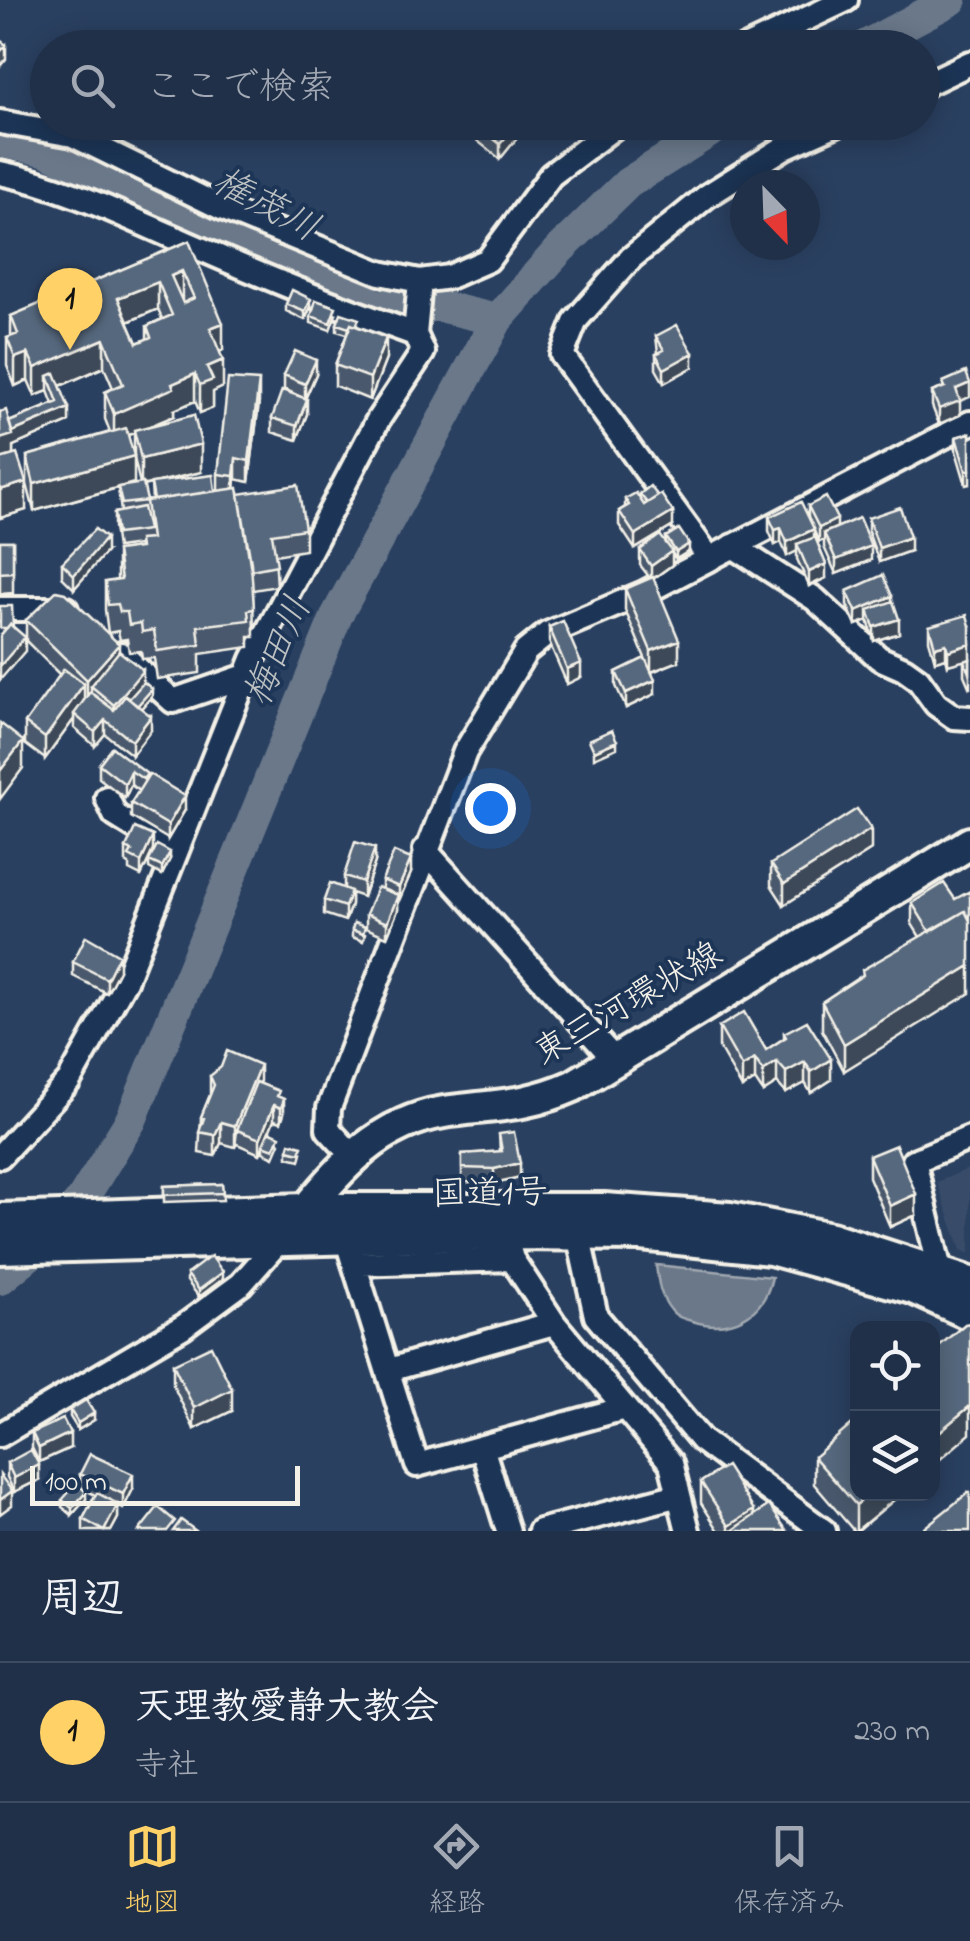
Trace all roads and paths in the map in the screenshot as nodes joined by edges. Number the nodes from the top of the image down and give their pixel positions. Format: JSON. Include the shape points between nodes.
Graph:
{"nodes":[{"id":1,"x":846,"y":0,"type":"edge"},
{"id":2,"x":783,"y":30,"type":"edge"},
{"id":3,"x":970,"y":64,"type":"edge"},
{"id":4,"x":940,"y":78,"type":"edge"},
{"id":5,"x":0,"y":122,"type":"edge"},
{"id":6,"x":30,"y":127,"type":"edge"},
{"id":7,"x":83,"y":140,"type":"edge"},
{"id":8,"x":597,"y":140,"type":"edge"},
{"id":9,"x":800,"y":140,"type":"edge"},
{"id":10,"x":0,"y":173,"type":"edge"},
{"id":11,"x":419,"y":284,"type":"junction"},
{"id":12,"x":416,"y":331,"type":"junction"},
{"id":13,"x":970,"y":423,"type":"edge"},
{"id":14,"x":734,"y":546,"type":"junction"},
{"id":15,"x":710,"y":559,"type":"junction"},
{"id":16,"x":0,"y":609,"type":"edge"},
{"id":17,"x":246,"y":676,"type":"junction"},
{"id":18,"x":970,"y":718,"type":"edge"},
{"id":19,"x":107,"y":798,"type":"dead end"},
{"id":20,"x":970,"y":843,"type":"edge"},
{"id":21,"x":425,"y":850,"type":"junction"},
{"id":22,"x":176,"y":853,"type":"junction"},
{"id":23,"x":616,"y":1061,"type":"junction"},
{"id":24,"x":970,"y":1138,"type":"edge"},
{"id":25,"x":0,"y":1156,"type":"edge"},
{"id":26,"x":352,"y":1156,"type":"junction"},
{"id":27,"x":306,"y":1210,"type":"junction"},
{"id":28,"x":0,"y":1220,"type":"edge"},
{"id":29,"x":578,"y":1234,"type":"junction"},
{"id":30,"x":279,"y":1240,"type":"junction"},
{"id":31,"x":508,"y":1246,"type":"junction"},
{"id":32,"x":0,"y":1247,"type":"edge"},
{"id":33,"x":350,"y":1251,"type":"junction"},
{"id":34,"x":957,"y":1293,"type":"edge"},
{"id":35,"x":554,"y":1322,"type":"junction"},
{"id":36,"x":389,"y":1370,"type":"junction"},
{"id":37,"x":625,"y":1408,"type":"junction"},
{"id":38,"x":0,"y":1436,"type":"edge"},
{"id":39,"x":482,"y":1448,"type":"junction"},
{"id":40,"x":679,"y":1495,"type":"junction"},
{"id":41,"x":508,"y":1531,"type":"edge"},
{"id":42,"x":540,"y":1531,"type":"edge"},
{"id":43,"x":688,"y":1531,"type":"edge"},
{"id":44,"x":824,"y":1531,"type":"edge"}],
"edges":[{"from":1,"to":2,"type":"street"},
{"from":3,"to":4,"type":"street"},
{"from":5,"to":6,"type":"street"},
{"from":7,"to":11,"type":"street","via":[[222,208]]},
{"from":8,"to":11,"type":"street","via":[[551,175],[488,260]]},
{"from":9,"to":15,"type":"street","via":[[708,196],[631,258],[576,320],[562,356]]},
{"from":10,"to":12,"type":"street","via":[[106,208],[334,306]]},
{"from":11,"to":12,"type":"street"},
{"from":12,"to":17,"type":"street","via":[[423,352],[378,420]]},
{"from":13,"to":14,"type":"street"},
{"from":14,"to":15,"type":"street"},
{"from":14,"to":18,"type":"street","via":[[815,599],[879,658],[918,680],[936,704]]},
{"from":15,"to":21,"type":"street","via":[[547,634],[526,651],[465,752]]},
{"from":16,"to":17,"type":"street","via":[[70,608],[173,700]]},
{"from":17,"to":22,"type":"street"},
{"from":19,"to":22,"type":"street","via":[[116,814]]},
{"from":20,"to":23,"type":"main road","name":"東三河環状線"},
{"from":21,"to":23,"type":"street"},
{"from":21,"to":26,"type":"street","via":[[328,1108],[328,1129]]},
{"from":22,"to":25,"type":"street","via":[[125,981],[68,1081]]},
{"from":23,"to":26,"type":"main road","name":"東三河環状線","via":[[536,1100],[412,1120]]},
{"from":24,"to":34,"type":"street","via":[[914,1162]]},
{"from":26,"to":27,"type":"main road","name":"東三河環状線"},
{"from":27,"to":28,"type":"highway","name":"国道1号"},
{"from":27,"to":30,"type":"main road","name":"東三河環状線"},
{"from":27,"to":34,"type":"highway","name":"国道1号","via":[[604,1210],[730,1219],[831,1239]]},
{"from":29,"to":31,"type":"highway","name":"国道1号"},
{"from":29,"to":34,"type":"highway","name":"国道1号","via":[[772,1248],[913,1288]]},
{"from":29,"to":44,"type":"street","via":[[596,1316],[701,1440]]},
{"from":30,"to":32,"type":"highway","name":"国道1号"},
{"from":30,"to":33,"type":"highway","name":"国道1号"},
{"from":30,"to":38,"type":"street","via":[[241,1284],[184,1326]]},
{"from":31,"to":33,"type":"highway","name":"国道1号"},
{"from":31,"to":35,"type":"street"},
{"from":33,"to":36,"type":"street"},
{"from":35,"to":36,"type":"street"},
{"from":35,"to":37,"type":"street"},
{"from":36,"to":39,"type":"street","via":[[418,1465]]},
{"from":37,"to":39,"type":"street"},
{"from":37,"to":40,"type":"street","via":[[671,1463]]},
{"from":39,"to":41,"type":"street"},
{"from":40,"to":42,"type":"street"},
{"from":40,"to":43,"type":"street"}]}
